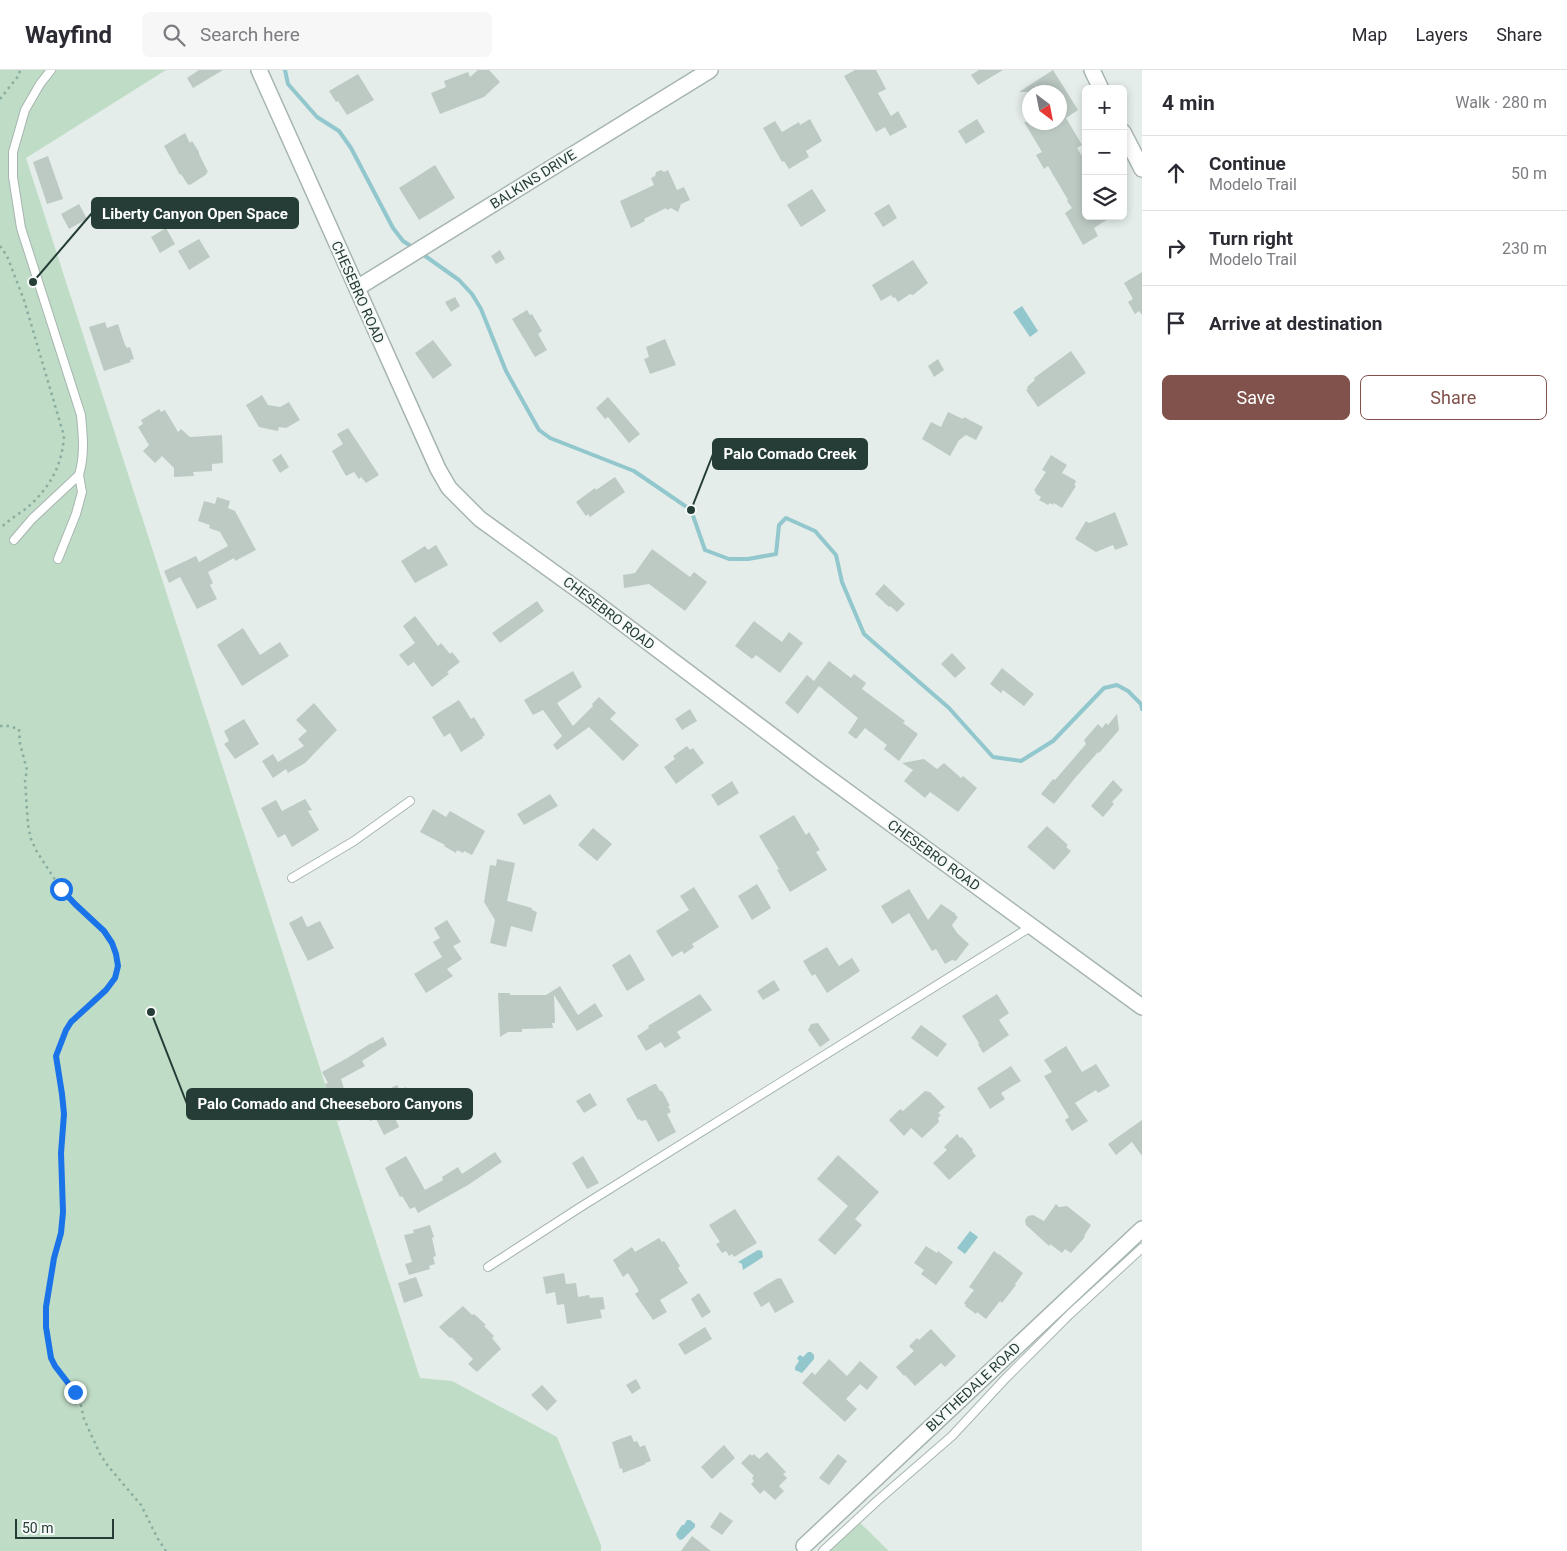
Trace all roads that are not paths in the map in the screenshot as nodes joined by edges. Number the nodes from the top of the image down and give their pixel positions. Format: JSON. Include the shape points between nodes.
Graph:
{"nodes":[{"id":1,"x":51,"y":70,"type":"edge"},
{"id":2,"x":258,"y":70,"type":"edge"},
{"id":3,"x":710,"y":70,"type":"edge"},
{"id":4,"x":1092,"y":70,"type":"edge"},
{"id":5,"x":1099,"y":85,"type":"edge"},
{"id":6,"x":1127,"y":140,"type":"edge"},
{"id":7,"x":1142,"y":169,"type":"edge"},
{"id":8,"x":357,"y":288,"type":"junction"},
{"id":9,"x":79,"y":475,"type":"junction"},
{"id":10,"x":14,"y":540,"type":"dead end"},
{"id":11,"x":58,"y":559,"type":"dead end"},
{"id":12,"x":410,"y":801,"type":"dead end"},
{"id":13,"x":292,"y":878,"type":"dead end"},
{"id":14,"x":1032,"y":926,"type":"junction"},
{"id":15,"x":1142,"y":1007,"type":"edge"},
{"id":16,"x":1142,"y":1229,"type":"edge"},
{"id":17,"x":1142,"y":1248,"type":"edge"},
{"id":18,"x":488,"y":1268,"type":"dead end"},
{"id":19,"x":804,"y":1546,"type":"dead end"},
{"id":20,"x":823,"y":1551,"type":"edge"}],
"edges":[{"from":1,"to":9,"type":"lane","via":[[25,110],[12,164],[21,228],[81,415],[84,446]]},
{"from":2,"to":8,"type":"street","name":"CHESEBRO ROAD"},
{"from":3,"to":8,"type":"street","name":"BALKINS DRIVE"},
{"from":4,"to":5,"type":"street"},
{"from":6,"to":7,"type":"street"},
{"from":8,"to":14,"type":"street","name":"CHESEBRO ROAD","via":[[438,469],[450,488],[480,520]]},
{"from":9,"to":10,"type":"lane"},
{"from":9,"to":11,"type":"lane","via":[[82,492]]},
{"from":12,"to":13,"type":"lane","via":[[354,841]]},
{"from":14,"to":15,"type":"street","name":"CHESEBRO ROAD"},
{"from":14,"to":18,"type":"lane"},
{"from":16,"to":19,"type":"street","name":"BLYTHEDALE ROAD"},
{"from":17,"to":20,"type":"lane","via":[[1018,1365],[952,1436]]}]}
